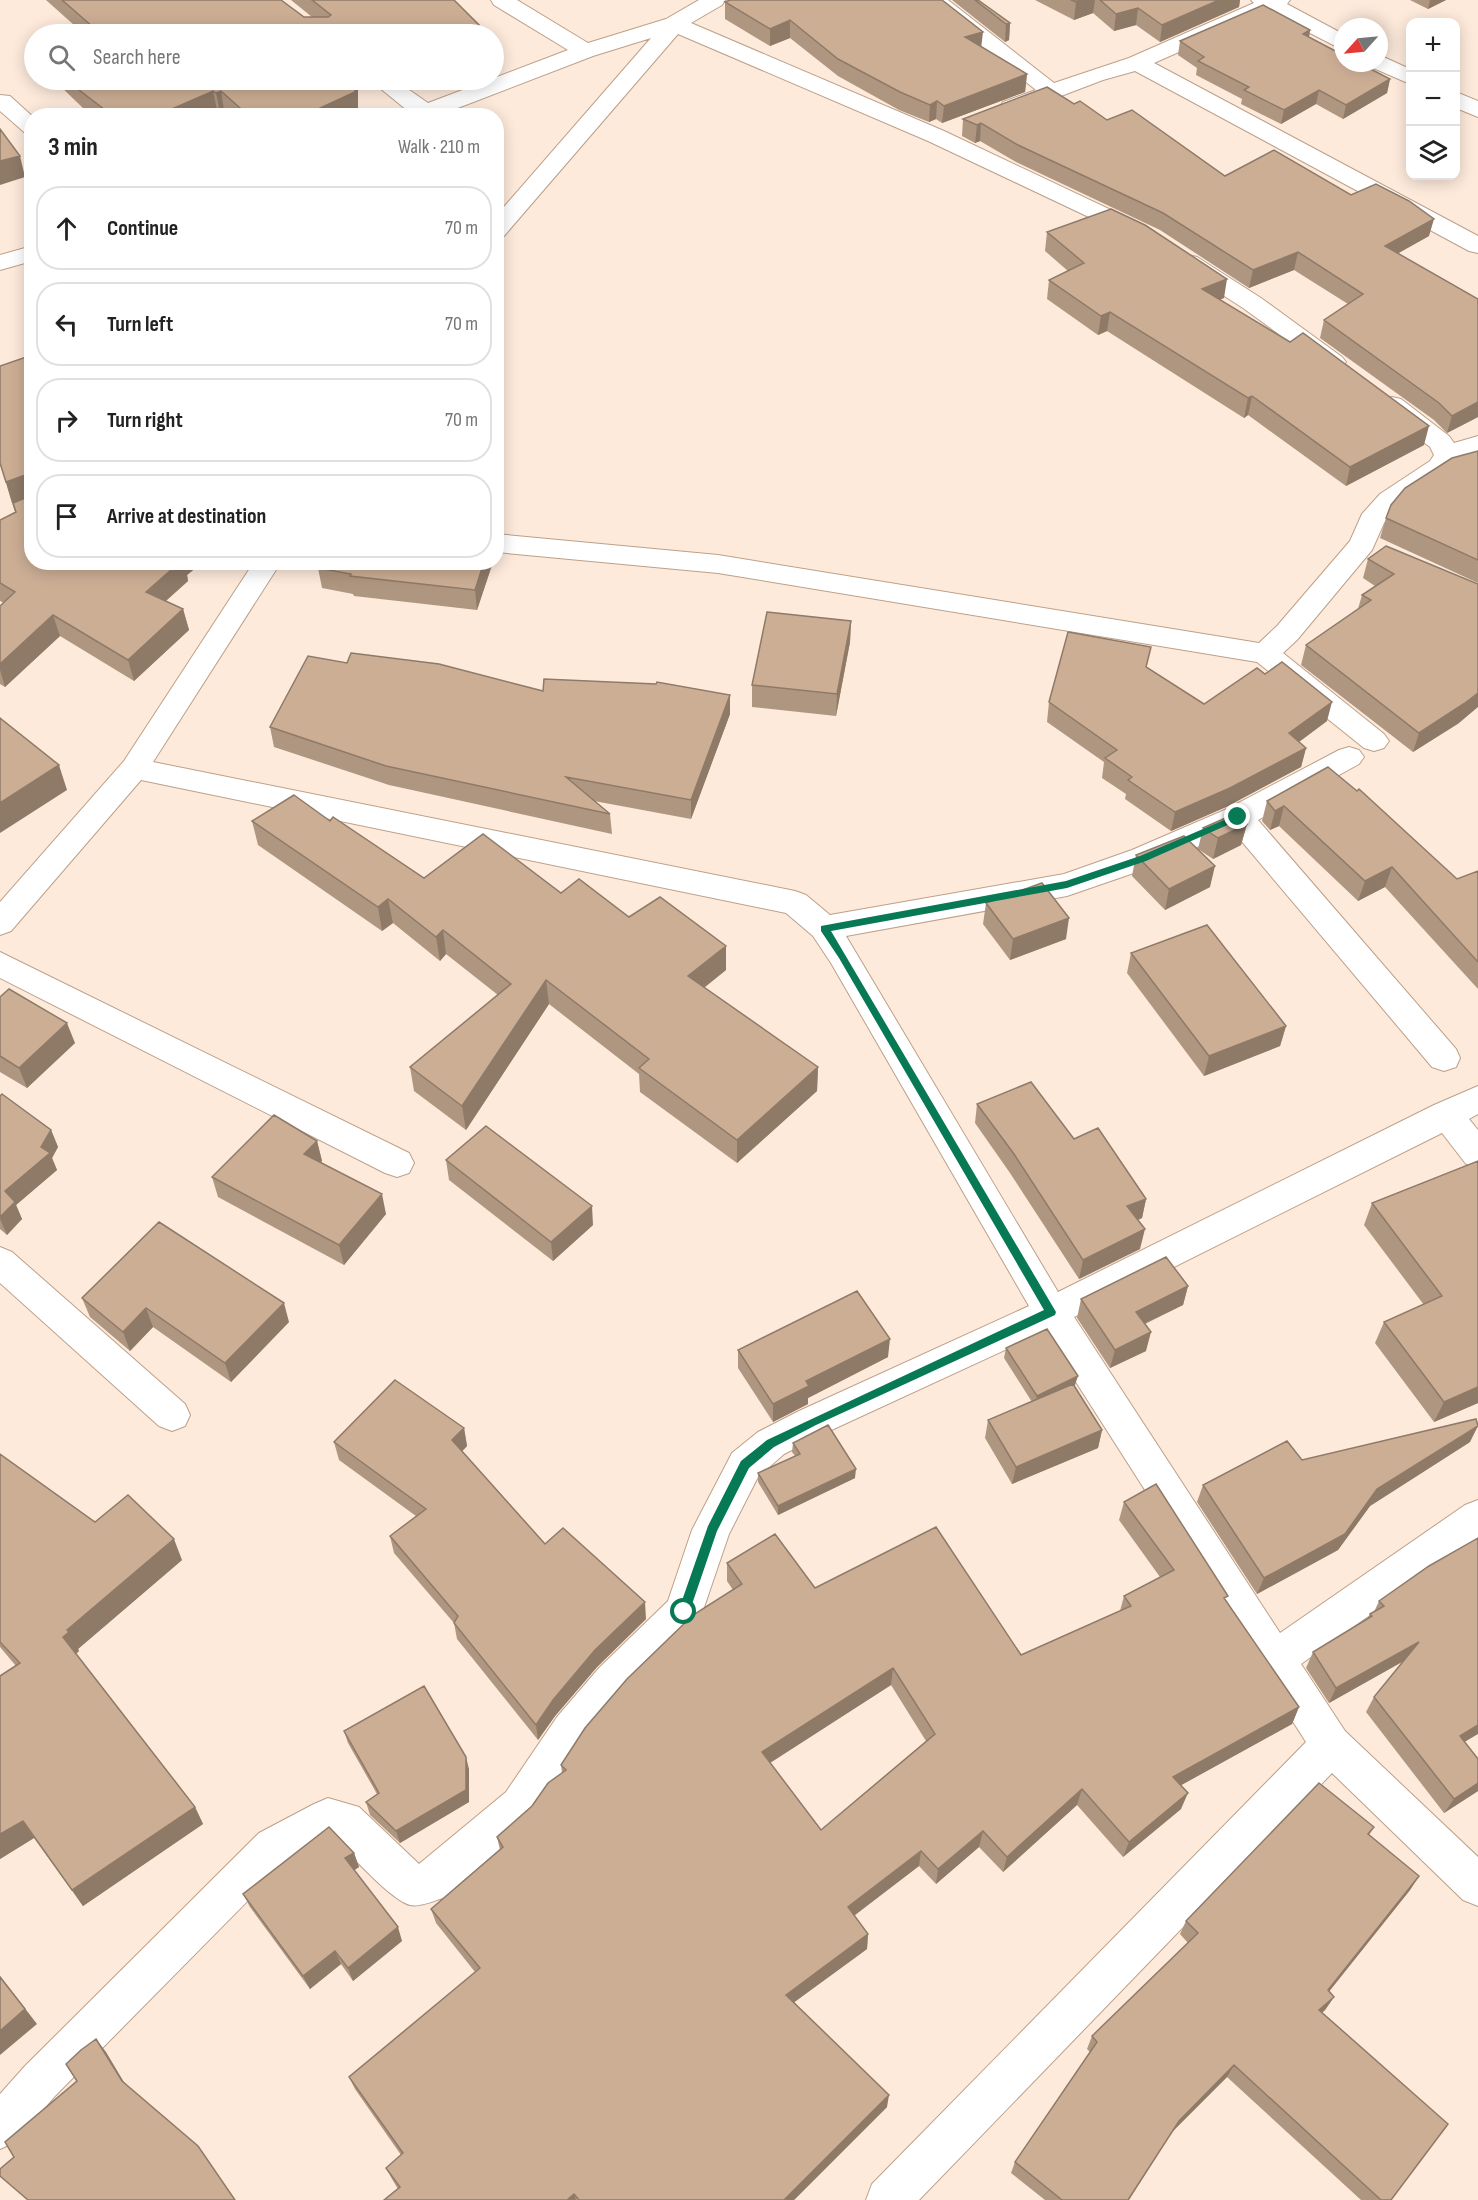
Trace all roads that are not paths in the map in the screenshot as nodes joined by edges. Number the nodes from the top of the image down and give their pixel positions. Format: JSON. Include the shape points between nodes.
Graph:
{"nodes":[{"id":1,"x":502,"y":0,"type":"edge"},
{"id":2,"x":714,"y":0,"type":"edge"},
{"id":3,"x":934,"y":0,"type":"edge"},
{"id":4,"x":1270,"y":1,"type":"edge"},
{"id":5,"x":674,"y":24,"type":"junction"},
{"id":6,"x":1334,"y":38,"type":"edge"},
{"id":7,"x":585,"y":51,"type":"junction"},
{"id":8,"x":1137,"y":63,"type":"junction"},
{"id":9,"x":1388,"y":66,"type":"edge"},
{"id":10,"x":1406,"y":75,"type":"edge"},
{"id":11,"x":504,"y":82,"type":"edge"},
{"id":12,"x":392,"y":90,"type":"edge"},
{"id":13,"x":483,"y":90,"type":"edge"},
{"id":14,"x":1051,"y":92,"type":"junction"},
{"id":15,"x":2,"y":101,"type":"dead end"},
{"id":16,"x":1460,"y":101,"type":"edge"},
{"id":17,"x":413,"y":108,"type":"edge"},
{"id":18,"x":436,"y":108,"type":"edge"},
{"id":19,"x":1478,"y":110,"type":"edge"},
{"id":20,"x":988,"y":116,"type":"edge"},
{"id":21,"x":24,"y":120,"type":"edge"},
{"id":22,"x":968,"y":124,"type":"edge"},
{"id":23,"x":936,"y":136,"type":"junction"},
{"id":24,"x":504,"y":222,"type":"edge"},
{"id":25,"x":1478,"y":246,"type":"edge"},
{"id":26,"x":24,"y":256,"type":"edge"},
{"id":27,"x":0,"y":263,"type":"edge"},
{"id":28,"x":1347,"y":372,"type":"edge"},
{"id":29,"x":1376,"y":393,"type":"edge"},
{"id":30,"x":1478,"y":444,"type":"edge"},
{"id":31,"x":1447,"y":455,"type":"junction"},
{"id":32,"x":504,"y":544,"type":"edge"},
{"id":33,"x":263,"y":570,"type":"edge"},
{"id":34,"x":1265,"y":654,"type":"junction"},
{"id":35,"x":1374,"y":741,"type":"dead end"},
{"id":36,"x":1349,"y":757,"type":"dead end"},
{"id":37,"x":134,"y":768,"type":"junction"},
{"id":38,"x":1238,"y":817,"type":"junction"},
{"id":39,"x":0,"y":923,"type":"edge"},
{"id":40,"x":824,"y":928,"type":"junction"},
{"id":41,"x":0,"y":964,"type":"edge"},
{"id":42,"x":1444,"y":1058,"type":"dead end"},
{"id":43,"x":1478,"y":1098,"type":"edge"},
{"id":44,"x":1446,"y":1114,"type":"junction"},
{"id":45,"x":1478,"y":1154,"type":"edge"},
{"id":46,"x":397,"y":1163,"type":"dead end"},
{"id":47,"x":0,"y":1262,"type":"edge"},
{"id":48,"x":1051,"y":1312,"type":"junction"},
{"id":49,"x":172,"y":1415,"type":"dead end"},
{"id":50,"x":1478,"y":1517,"type":"edge"},
{"id":51,"x":1275,"y":1659,"type":"junction"},
{"id":52,"x":1331,"y":1745,"type":"junction"},
{"id":53,"x":1478,"y":1885,"type":"edge"},
{"id":54,"x":0,"y":2127,"type":"edge"},
{"id":55,"x":888,"y":2200,"type":"edge"}],
"edges":[{"from":1,"to":7,"type":"street"},
{"from":2,"to":5,"type":"street"},
{"from":3,"to":14,"type":"street"},
{"from":4,"to":6,"type":"street"},
{"from":4,"to":8,"type":"street"},
{"from":5,"to":7,"type":"street"},
{"from":5,"to":23,"type":"street"},
{"from":5,"to":24,"type":"street"},
{"from":7,"to":11,"type":"street"},
{"from":8,"to":14,"type":"street"},
{"from":8,"to":25,"type":"street"},
{"from":9,"to":10,"type":"street"},
{"from":12,"to":17,"type":"street"},
{"from":13,"to":18,"type":"street"},
{"from":14,"to":20,"type":"street"},
{"from":15,"to":21,"type":"street"},
{"from":16,"to":19,"type":"street"},
{"from":22,"to":23,"type":"street"},
{"from":23,"to":28,"type":"street","via":[[1164,246]]},
{"from":26,"to":27,"type":"street"},
{"from":29,"to":31,"type":"street","via":[[1424,428],[1440,442]]},
{"from":30,"to":31,"type":"street"},
{"from":31,"to":34,"type":"street","via":[[1440,466],[1389,500],[1372,520],[1372,549]]},
{"from":32,"to":34,"type":"street","via":[[718,564]]},
{"from":33,"to":37,"type":"street"},
{"from":34,"to":35,"type":"street"},
{"from":36,"to":38,"type":"street"},
{"from":37,"to":39,"type":"street"},
{"from":37,"to":40,"type":"street","via":[[795,903]]},
{"from":38,"to":40,"type":"street","via":[[1067,885]]},
{"from":38,"to":42,"type":"street"},
{"from":40,"to":48,"type":"street"},
{"from":41,"to":46,"type":"street"},
{"from":43,"to":44,"type":"street"},
{"from":44,"to":45,"type":"street"},
{"from":44,"to":48,"type":"street"},
{"from":47,"to":49,"type":"street"},
{"from":48,"to":51,"type":"street"},
{"from":48,"to":54,"type":"street","via":[[812,1422],[771,1443],[745,1465],[711,1530],[684,1612],[613,1681],[571,1730],[520,1806],[428,1883],[412,1885],[345,1821],[328,1818],[273,1847],[40,2081]]},
{"from":50,"to":51,"type":"street"},
{"from":51,"to":52,"type":"street"},
{"from":52,"to":53,"type":"street"},
{"from":52,"to":55,"type":"street"}]}
